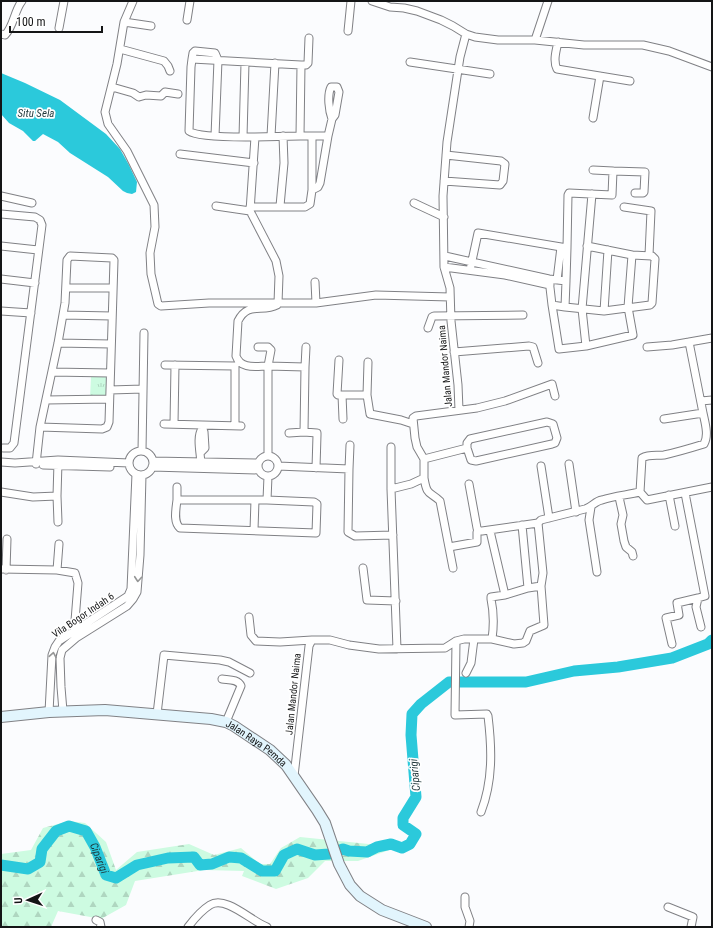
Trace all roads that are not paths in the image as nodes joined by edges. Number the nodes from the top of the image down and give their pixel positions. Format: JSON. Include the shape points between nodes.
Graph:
{"nodes":[{"id":1,"x":22,"y":1,"type":"edge"},
{"id":2,"x":64,"y":1,"type":"edge"},
{"id":3,"x":133,"y":1,"type":"edge"},
{"id":4,"x":190,"y":1,"type":"edge"},
{"id":5,"x":351,"y":1,"type":"edge"},
{"id":6,"x":372,"y":1,"type":"edge"},
{"id":7,"x":548,"y":1,"type":"edge"},
{"id":8,"x":187,"y":20,"type":"dead end"},
{"id":9,"x":124,"y":22,"type":"junction"},
{"id":10,"x":152,"y":26,"type":"dead end"},
{"id":11,"x":59,"y":28,"type":"dead end"},
{"id":12,"x":348,"y":30,"type":"dead end"},
{"id":13,"x":1,"y":34,"type":"edge"},
{"id":14,"x":466,"y":34,"type":"junction"},
{"id":15,"x":309,"y":38,"type":"dead end"},
{"id":16,"x":535,"y":40,"type":"junction"},
{"id":17,"x":558,"y":42,"type":"junction"},
{"id":18,"x":120,"y":49,"type":"junction"},
{"id":19,"x":218,"y":60,"type":"junction"},
{"id":20,"x":245,"y":62,"type":"junction"},
{"id":21,"x":410,"y":62,"type":"dead end"},
{"id":22,"x":275,"y":64,"type":"junction"},
{"id":23,"x":301,"y":65,"type":"junction"},
{"id":24,"x":712,"y":67,"type":"edge"},
{"id":25,"x":459,"y":68,"type":"junction"},
{"id":26,"x":170,"y":71,"type":"dead end"},
{"id":27,"x":490,"y":74,"type":"dead end"},
{"id":28,"x":600,"y":76,"type":"junction"},
{"id":29,"x":630,"y":81,"type":"dead end"},
{"id":30,"x":112,"y":87,"type":"junction"},
{"id":31,"x":178,"y":94,"type":"dead end"},
{"id":32,"x":593,"y":118,"type":"dead end"},
{"id":33,"x":332,"y":119,"type":"dead end"},
{"id":34,"x":215,"y":136,"type":"junction"},
{"id":35,"x":271,"y":136,"type":"junction"},
{"id":36,"x":283,"y":136,"type":"junction"},
{"id":37,"x":300,"y":136,"type":"junction"},
{"id":38,"x":312,"y":136,"type":"junction"},
{"id":39,"x":328,"y":136,"type":"junction"},
{"id":40,"x":243,"y":137,"type":"junction"},
{"id":41,"x":255,"y":137,"type":"junction"},
{"id":42,"x":180,"y":154,"type":"dead end"},
{"id":43,"x":446,"y":155,"type":"junction"},
{"id":44,"x":254,"y":163,"type":"junction"},
{"id":45,"x":593,"y":170,"type":"dead end"},
{"id":46,"x":613,"y":171,"type":"junction"},
{"id":47,"x":444,"y":181,"type":"junction"},
{"id":48,"x":312,"y":190,"type":"junction"},
{"id":49,"x":635,"y":193,"type":"dead end"},
{"id":50,"x":592,"y":194,"type":"junction"},
{"id":51,"x":1,"y":196,"type":"edge"},
{"id":52,"x":32,"y":203,"type":"dead end"},
{"id":53,"x":414,"y":203,"type":"dead end"},
{"id":54,"x":216,"y":206,"type":"dead end"},
{"id":55,"x":280,"y":206,"type":"junction"},
{"id":56,"x":624,"y":207,"type":"dead end"},
{"id":57,"x":250,"y":209,"type":"junction"},
{"id":58,"x":1,"y":214,"type":"edge"},
{"id":59,"x":444,"y":217,"type":"junction"},
{"id":60,"x":1,"y":246,"type":"edge"},
{"id":61,"x":587,"y":246,"type":"junction"},
{"id":62,"x":564,"y":248,"type":"junction"},
{"id":63,"x":38,"y":250,"type":"junction"},
{"id":64,"x":608,"y":250,"type":"junction"},
{"id":65,"x":632,"y":255,"type":"junction"},
{"id":66,"x":649,"y":255,"type":"junction"},
{"id":67,"x":444,"y":256,"type":"junction"},
{"id":68,"x":471,"y":266,"type":"junction"},
{"id":69,"x":444,"y":267,"type":"junction"},
{"id":70,"x":1,"y":278,"type":"edge"},
{"id":71,"x":557,"y":280,"type":"junction"},
{"id":72,"x":566,"y":281,"type":"junction"},
{"id":73,"x":315,"y":282,"type":"dead end"},
{"id":74,"x":549,"y":282,"type":"junction"},
{"id":75,"x":35,"y":283,"type":"junction"},
{"id":76,"x":66,"y":288,"type":"junction"},
{"id":77,"x":113,"y":288,"type":"junction"},
{"id":78,"x":450,"y":297,"type":"junction"},
{"id":79,"x":278,"y":303,"type":"junction"},
{"id":80,"x":316,"y":303,"type":"junction"},
{"id":81,"x":552,"y":305,"type":"junction"},
{"id":82,"x":565,"y":307,"type":"junction"},
{"id":83,"x":628,"y":307,"type":"junction"},
{"id":84,"x":582,"y":309,"type":"junction"},
{"id":85,"x":1,"y":311,"type":"edge"},
{"id":86,"x":604,"y":311,"type":"junction"},
{"id":87,"x":31,"y":313,"type":"junction"},
{"id":88,"x":63,"y":315,"type":"junction"},
{"id":89,"x":523,"y":315,"type":"dead end"},
{"id":90,"x":112,"y":316,"type":"junction"},
{"id":91,"x":451,"y":316,"type":"junction"},
{"id":92,"x":428,"y":328,"type":"dead end"},
{"id":93,"x":144,"y":333,"type":"dead end"},
{"id":94,"x":712,"y":338,"type":"edge"},
{"id":95,"x":690,"y":342,"type":"junction"},
{"id":96,"x":58,"y":343,"type":"junction"},
{"id":97,"x":111,"y":344,"type":"junction"},
{"id":98,"x":586,"y":346,"type":"junction"},
{"id":99,"x":258,"y":347,"type":"dead end"},
{"id":100,"x":306,"y":347,"type":"dead end"},
{"id":101,"x":648,"y":347,"type":"dead end"},
{"id":102,"x":454,"y":352,"type":"junction"},
{"id":103,"x":339,"y":360,"type":"dead end"},
{"id":104,"x":368,"y":362,"type":"dead end"},
{"id":105,"x":538,"y":363,"type":"dead end"},
{"id":106,"x":165,"y":365,"type":"dead end"},
{"id":107,"x":175,"y":365,"type":"junction"},
{"id":108,"x":268,"y":366,"type":"junction"},
{"id":109,"x":305,"y":367,"type":"junction"},
{"id":110,"x":52,"y":372,"type":"junction"},
{"id":111,"x":110,"y":373,"type":"junction"},
{"id":112,"x":143,"y":389,"type":"junction"},
{"id":113,"x":110,"y":390,"type":"junction"},
{"id":114,"x":342,"y":395,"type":"junction"},
{"id":115,"x":367,"y":395,"type":"junction"},
{"id":116,"x":555,"y":396,"type":"dead end"},
{"id":117,"x":109,"y":399,"type":"junction"},
{"id":118,"x":46,"y":400,"type":"junction"},
{"id":119,"x":712,"y":400,"type":"edge"},
{"id":120,"x":701,"y":402,"type":"junction"},
{"id":121,"x":459,"y":410,"type":"junction"},
{"id":122,"x":703,"y":413,"type":"junction"},
{"id":123,"x":342,"y":419,"type":"dead end"},
{"id":124,"x":664,"y":419,"type":"dead end"},
{"id":125,"x":164,"y":424,"type":"dead end"},
{"id":126,"x":174,"y":424,"type":"junction"},
{"id":127,"x":413,"y":424,"type":"junction"},
{"id":128,"x":40,"y":427,"type":"junction"},
{"id":129,"x":202,"y":427,"type":"junction"},
{"id":130,"x":707,"y":429,"type":"edge"},
{"id":131,"x":304,"y":432,"type":"junction"},
{"id":132,"x":289,"y":433,"type":"dead end"},
{"id":133,"x":350,"y":445,"type":"dead end"},
{"id":134,"x":391,"y":447,"type":"dead end"},
{"id":135,"x":2,"y":448,"type":"edge"},
{"id":136,"x":467,"y":448,"type":"junction"},
{"id":137,"x":142,"y":451,"type":"junction"},
{"id":138,"x":268,"y":455,"type":"junction"},
{"id":139,"x":424,"y":459,"type":"junction"},
{"id":140,"x":1,"y":462,"type":"edge"},
{"id":141,"x":34,"y":463,"type":"junction"},
{"id":142,"x":58,"y":463,"type":"junction"},
{"id":143,"x":153,"y":464,"type":"junction"},
{"id":144,"x":569,"y":464,"type":"dead end"},
{"id":145,"x":129,"y":465,"type":"junction"},
{"id":146,"x":201,"y":465,"type":"junction"},
{"id":147,"x":278,"y":466,"type":"junction"},
{"id":148,"x":541,"y":466,"type":"dead end"},
{"id":149,"x":258,"y":467,"type":"junction"},
{"id":150,"x":316,"y":468,"type":"junction"},
{"id":151,"x":349,"y":469,"type":"junction"},
{"id":152,"x":139,"y":474,"type":"junction"},
{"id":153,"x":268,"y":476,"type":"junction"},
{"id":154,"x":424,"y":480,"type":"junction"},
{"id":155,"x":469,"y":484,"type":"dead end"},
{"id":156,"x":177,"y":487,"type":"dead end"},
{"id":157,"x":391,"y":489,"type":"junction"},
{"id":158,"x":712,"y":489,"type":"edge"},
{"id":159,"x":1,"y":492,"type":"edge"},
{"id":160,"x":640,"y":492,"type":"junction"},
{"id":161,"x":685,"y":493,"type":"junction"},
{"id":162,"x":669,"y":495,"type":"junction"},
{"id":163,"x":57,"y":496,"type":"junction"},
{"id":164,"x":619,"y":497,"type":"junction"},
{"id":165,"x":177,"y":500,"type":"junction"},
{"id":166,"x":256,"y":500,"type":"junction"},
{"id":167,"x":267,"y":500,"type":"junction"},
{"id":168,"x":588,"y":508,"type":"junction"},
{"id":169,"x":576,"y":512,"type":"junction"},
{"id":170,"x":549,"y":518,"type":"junction"},
{"id":171,"x":58,"y":522,"type":"dead end"},
{"id":172,"x":538,"y":523,"type":"junction"},
{"id":173,"x":522,"y":526,"type":"junction"},
{"id":174,"x":675,"y":526,"type":"dead end"},
{"id":175,"x":254,"y":530,"type":"junction"},
{"id":176,"x":478,"y":531,"type":"junction"},
{"id":177,"x":490,"y":531,"type":"junction"},
{"id":178,"x":393,"y":535,"type":"junction"},
{"id":179,"x":7,"y":539,"type":"dead end"},
{"id":180,"x":59,"y":544,"type":"dead end"},
{"id":181,"x":449,"y":547,"type":"junction"},
{"id":182,"x":633,"y":556,"type":"dead end"},
{"id":183,"x":364,"y":568,"type":"dead end"},
{"id":184,"x":453,"y":568,"type":"dead end"},
{"id":185,"x":3,"y":569,"type":"edge"},
{"id":186,"x":57,"y":570,"type":"junction"},
{"id":187,"x":597,"y":572,"type":"dead end"},
{"id":188,"x":541,"y":586,"type":"junction"},
{"id":189,"x":528,"y":588,"type":"junction"},
{"id":190,"x":505,"y":595,"type":"junction"},
{"id":191,"x":698,"y":598,"type":"junction"},
{"id":192,"x":396,"y":601,"type":"junction"},
{"id":193,"x":249,"y":617,"type":"dead end"},
{"id":194,"x":701,"y":627,"type":"dead end"},
{"id":195,"x":74,"y":635,"type":"junction"},
{"id":196,"x":474,"y":639,"type":"junction"},
{"id":197,"x":492,"y":639,"type":"junction"},
{"id":198,"x":312,"y":640,"type":"junction"},
{"id":199,"x":456,"y":641,"type":"junction"},
{"id":200,"x":672,"y":644,"type":"dead end"},
{"id":201,"x":397,"y":649,"type":"junction"},
{"id":202,"x":51,"y":669,"type":"junction"},
{"id":203,"x":60,"y":670,"type":"junction"},
{"id":204,"x":466,"y":672,"type":"dead end"},
{"id":205,"x":250,"y":673,"type":"dead end"},
{"id":206,"x":222,"y":679,"type":"dead end"},
{"id":207,"x":63,"y":711,"type":"junction"},
{"id":208,"x":49,"y":712,"type":"junction"},
{"id":209,"x":157,"y":714,"type":"junction"},
{"id":210,"x":1,"y":717,"type":"edge"},
{"id":211,"x":226,"y":722,"type":"junction"},
{"id":212,"x":294,"y":776,"type":"junction"},
{"id":213,"x":481,"y":812,"type":"dead end"},
{"id":214,"x":465,"y":897,"type":"dead end"},
{"id":215,"x":668,"y":907,"type":"dead end"},
{"id":216,"x":96,"y":920,"type":"dead end"},
{"id":217,"x":101,"y":927,"type":"edge"},
{"id":218,"x":188,"y":927,"type":"edge"},
{"id":219,"x":267,"y":927,"type":"edge"},
{"id":220,"x":426,"y":927,"type":"edge"},
{"id":221,"x":469,"y":927,"type":"edge"},
{"id":222,"x":691,"y":927,"type":"edge"}],
"edges":[{"from":1,"to":13,"type":"street","via":[[6,35]]},
{"from":2,"to":11,"type":"street"},
{"from":3,"to":9,"type":"street"},
{"from":4,"to":8,"type":"street"},
{"from":5,"to":12,"type":"street"},
{"from":6,"to":14,"type":"street","via":[[417,11]]},
{"from":7,"to":16,"type":"street"},
{"from":9,"to":10,"type":"street"},
{"from":9,"to":18,"type":"street"},
{"from":14,"to":16,"type":"street","via":[[498,40]]},
{"from":14,"to":25,"type":"street","name":"Jalan Mandor Naima"},
{"from":15,"to":23,"type":"street","via":[[308,63],[306,66]]},
{"from":16,"to":17,"type":"street"},
{"from":17,"to":24,"type":"street","via":[[643,46],[669,50]]},
{"from":17,"to":28,"type":"street","via":[[555,59],[557,69]]},
{"from":18,"to":26,"type":"street","via":[[164,61]]},
{"from":18,"to":30,"type":"street"},
{"from":19,"to":20,"type":"street"},
{"from":19,"to":34,"type":"street"},
{"from":19,"to":34,"type":"street","via":[[192,59],[191,67],[190,131],[192,134]]},
{"from":20,"to":22,"type":"street"},
{"from":20,"to":40,"type":"street"},
{"from":21,"to":25,"type":"street"},
{"from":22,"to":23,"type":"street"},
{"from":22,"to":35,"type":"street"},
{"from":23,"to":37,"type":"street"},
{"from":25,"to":27,"type":"street"},
{"from":25,"to":43,"type":"street","name":"Jalan Mandor Naima"},
{"from":28,"to":29,"type":"street"},
{"from":28,"to":32,"type":"street"},
{"from":30,"to":31,"type":"street","via":[[139,97],[161,96],[165,92]]},
{"from":30,"to":79,"type":"street","via":[[105,108],[106,119],[127,151],[154,205],[155,227],[150,253],[151,274],[158,304],[161,306]]},
{"from":33,"to":39,"type":"street"},
{"from":34,"to":40,"type":"street"},
{"from":35,"to":36,"type":"street"},
{"from":35,"to":41,"type":"street"},
{"from":36,"to":37,"type":"street"},
{"from":36,"to":55,"type":"street","via":[[284,164]]},
{"from":37,"to":38,"type":"street"},
{"from":38,"to":39,"type":"street"},
{"from":38,"to":48,"type":"street"},
{"from":39,"to":48,"type":"street","via":[[320,183],[318,188]]},
{"from":40,"to":41,"type":"street"},
{"from":41,"to":44,"type":"street"},
{"from":42,"to":44,"type":"street"},
{"from":43,"to":47,"type":"street","name":"Jalan Mandor Naima"},
{"from":43,"to":47,"type":"street","via":[[501,161],[505,164],[500,185]]},
{"from":44,"to":57,"type":"street"},
{"from":45,"to":46,"type":"street"},
{"from":46,"to":49,"type":"street","via":[[644,172],[644,192]]},
{"from":46,"to":50,"type":"street","via":[[612,195]]},
{"from":47,"to":59,"type":"street","name":"Jalan Mandor Naima"},
{"from":48,"to":55,"type":"street","via":[[308,206]]},
{"from":50,"to":61,"type":"street"},
{"from":50,"to":62,"type":"street","via":[[568,195]]},
{"from":51,"to":52,"type":"street"},
{"from":53,"to":59,"type":"street"},
{"from":54,"to":57,"type":"street"},
{"from":55,"to":57,"type":"street"},
{"from":56,"to":66,"type":"street","via":[[651,212]]},
{"from":57,"to":79,"type":"street","via":[[276,261],[279,276]]},
{"from":58,"to":63,"type":"street","via":[[40,220],[42,225]]},
{"from":59,"to":67,"type":"street","name":"Jalan Mandor Naima"},
{"from":60,"to":63,"type":"street"},
{"from":61,"to":64,"type":"street"},
{"from":61,"to":84,"type":"street"},
{"from":62,"to":68,"type":"street","via":[[480,233],[476,234]]},
{"from":62,"to":71,"type":"street"},
{"from":62,"to":72,"type":"street"},
{"from":63,"to":75,"type":"street"},
{"from":64,"to":65,"type":"street"},
{"from":64,"to":86,"type":"street"},
{"from":65,"to":66,"type":"street"},
{"from":65,"to":83,"type":"street"},
{"from":66,"to":83,"type":"street","via":[[655,259],[652,303],[647,306]]},
{"from":67,"to":68,"type":"street"},
{"from":67,"to":69,"type":"street","name":"Jalan Mandor Naima"},
{"from":68,"to":69,"type":"street"},
{"from":68,"to":74,"type":"street"},
{"from":69,"to":78,"type":"street","name":"Jalan Mandor Naima"},
{"from":70,"to":75,"type":"street"},
{"from":71,"to":72,"type":"street"},
{"from":71,"to":74,"type":"street"},
{"from":72,"to":82,"type":"street"},
{"from":73,"to":80,"type":"street"},
{"from":74,"to":81,"type":"street"},
{"from":75,"to":87,"type":"street"},
{"from":76,"to":77,"type":"street"},
{"from":76,"to":77,"type":"street","via":[[67,261],[70,256],[112,258]]},
{"from":76,"to":88,"type":"street"},
{"from":77,"to":90,"type":"street"},
{"from":78,"to":80,"type":"street","via":[[376,296]]},
{"from":78,"to":91,"type":"street","name":"Jalan Mandor Naima"},
{"from":79,"to":80,"type":"street"},
{"from":79,"to":108,"type":"street","via":[[273,307],[245,311],[238,321],[236,358],[243,365]]},
{"from":81,"to":82,"type":"street"},
{"from":81,"to":98,"type":"street","via":[[559,350]]},
{"from":82,"to":84,"type":"street"},
{"from":83,"to":86,"type":"street"},
{"from":83,"to":98,"type":"street","via":[[634,331],[631,339]]},
{"from":84,"to":86,"type":"street"},
{"from":84,"to":98,"type":"street"},
{"from":85,"to":87,"type":"street"},
{"from":87,"to":135,"type":"street","via":[[14,443],[10,448]]},
{"from":88,"to":90,"type":"street"},
{"from":88,"to":96,"type":"street"},
{"from":89,"to":91,"type":"street"},
{"from":90,"to":97,"type":"street"},
{"from":91,"to":92,"type":"street","via":[[432,317]]},
{"from":91,"to":102,"type":"street","name":"Jalan Mandor Naima"},
{"from":93,"to":112,"type":"street"},
{"from":94,"to":95,"type":"street"},
{"from":95,"to":101,"type":"street"},
{"from":95,"to":120,"type":"street"},
{"from":96,"to":97,"type":"street"},
{"from":96,"to":110,"type":"street"},
{"from":97,"to":111,"type":"street"},
{"from":99,"to":108,"type":"street","via":[[268,347],[271,350]]},
{"from":100,"to":109,"type":"street"},
{"from":102,"to":105,"type":"street","via":[[529,346],[533,347]]},
{"from":102,"to":121,"type":"street","name":"Jalan Mandor Naima"},
{"from":103,"to":114,"type":"street","via":[[337,394]]},
{"from":104,"to":115,"type":"street"},
{"from":106,"to":107,"type":"street"},
{"from":107,"to":126,"type":"street"},
{"from":107,"to":129,"type":"street","via":[[235,366],[238,426]]},
{"from":108,"to":109,"type":"street"},
{"from":108,"to":138,"type":"street"},
{"from":109,"to":131,"type":"street"},
{"from":110,"to":111,"type":"street"},
{"from":110,"to":118,"type":"street"},
{"from":111,"to":113,"type":"street"},
{"from":112,"to":113,"type":"street"},
{"from":112,"to":137,"type":"street"},
{"from":113,"to":117,"type":"street"},
{"from":114,"to":115,"type":"street"},
{"from":114,"to":123,"type":"street"},
{"from":115,"to":127,"type":"street","via":[[370,414]]},
{"from":116,"to":121,"type":"street","via":[[552,384],[505,401]]},
{"from":117,"to":118,"type":"street"},
{"from":117,"to":128,"type":"street","via":[[110,422],[105,428]]},
{"from":118,"to":128,"type":"street"},
{"from":119,"to":120,"type":"street"},
{"from":120,"to":122,"type":"street"},
{"from":121,"to":127,"type":"street","name":"Jalan Mandor Naima","via":[[416,416],[413,418]]},
{"from":122,"to":124,"type":"street"},
{"from":122,"to":130,"type":"street"},
{"from":125,"to":126,"type":"street"},
{"from":126,"to":129,"type":"street"},
{"from":127,"to":139,"type":"street","via":[[417,447]]},
{"from":128,"to":141,"type":"street"},
{"from":129,"to":146,"type":"street","via":[[199,433]]},
{"from":130,"to":160,"type":"street","via":[[704,444],[642,458]]},
{"from":131,"to":132,"type":"street"},
{"from":131,"to":150,"type":"street","via":[[317,433]]},
{"from":133,"to":151,"type":"street"},
{"from":134,"to":157,"type":"street"},
{"from":135,"to":140,"type":"street"},
{"from":136,"to":136,"type":"street","via":[[471,460],[476,461],[552,444],[557,438],[552,422],[546,422],[470,438]]},
{"from":136,"to":139,"type":"street"},
{"from":137,"to":143,"type":"street","via":[[151,456]]},
{"from":137,"to":145,"type":"street","via":[[133,454]]},
{"from":138,"to":147,"type":"street","via":[[275,458]]},
{"from":138,"to":149,"type":"street","via":[[261,458]]},
{"from":139,"to":154,"type":"street"},
{"from":140,"to":141,"type":"street"},
{"from":141,"to":142,"type":"street"},
{"from":142,"to":145,"type":"street"},
{"from":142,"to":163,"type":"street"},
{"from":143,"to":146,"type":"street"},
{"from":143,"to":152,"type":"street","via":[[149,472]]},
{"from":144,"to":169,"type":"street"},
{"from":145,"to":152,"type":"street"},
{"from":146,"to":149,"type":"street"},
{"from":147,"to":150,"type":"street"},
{"from":147,"to":153,"type":"street","via":[[275,473]]},
{"from":148,"to":170,"type":"street"},
{"from":149,"to":153,"type":"street","via":[[261,473]]},
{"from":150,"to":151,"type":"street"},
{"from":151,"to":178,"type":"street","via":[[348,532],[355,536]]},
{"from":152,"to":195,"type":"street","name":"Vila Bogor Indah 6","via":[[137,592],[126,606]]},
{"from":153,"to":167,"type":"street"},
{"from":154,"to":157,"type":"street"},
{"from":154,"to":181,"type":"street","via":[[429,494],[440,501]]},
{"from":155,"to":176,"type":"street"},
{"from":156,"to":165,"type":"street"},
{"from":157,"to":178,"type":"street"},
{"from":158,"to":161,"type":"street"},
{"from":159,"to":163,"type":"street"},
{"from":160,"to":162,"type":"street","via":[[647,500]]},
{"from":160,"to":164,"type":"street"},
{"from":161,"to":162,"type":"street"},
{"from":161,"to":191,"type":"street","via":[[705,596]]},
{"from":162,"to":174,"type":"street"},
{"from":163,"to":171,"type":"street"},
{"from":164,"to":168,"type":"street","via":[[603,499]]},
{"from":164,"to":182,"type":"street","via":[[624,541]]},
{"from":165,"to":166,"type":"street"},
{"from":165,"to":175,"type":"street","via":[[176,521],[180,528]]},
{"from":166,"to":167,"type":"street"},
{"from":166,"to":175,"type":"street"},
{"from":167,"to":175,"type":"street","via":[[317,504],[316,533]]},
{"from":168,"to":169,"type":"street"},
{"from":168,"to":187,"type":"street"},
{"from":169,"to":170,"type":"street"},
{"from":170,"to":172,"type":"street"},
{"from":172,"to":173,"type":"street"},
{"from":172,"to":188,"type":"street","via":[[543,573]]},
{"from":173,"to":177,"type":"street"},
{"from":173,"to":189,"type":"street"},
{"from":176,"to":177,"type":"street"},
{"from":176,"to":181,"type":"street","via":[[477,542]]},
{"from":177,"to":190,"type":"street"},
{"from":178,"to":192,"type":"street"},
{"from":179,"to":185,"type":"street"},
{"from":180,"to":186,"type":"street"},
{"from":181,"to":184,"type":"street"},
{"from":183,"to":192,"type":"street","via":[[366,599]]},
{"from":185,"to":186,"type":"street"},
{"from":186,"to":195,"type":"street","via":[[75,573],[78,583]]},
{"from":188,"to":189,"type":"street"},
{"from":188,"to":197,"type":"street","via":[[544,625],[530,631],[523,643],[514,644]]},
{"from":189,"to":190,"type":"street"},
{"from":190,"to":197,"type":"street","via":[[491,598],[494,611]]},
{"from":191,"to":194,"type":"street","via":[[696,607]]},
{"from":191,"to":200,"type":"street","via":[[677,603],[679,615],[666,618]]},
{"from":192,"to":201,"type":"street"},
{"from":193,"to":198,"type":"street","via":[[251,635],[256,641]]},
{"from":202,"to":195,"type":"street","name":"Vila Bogor Indah 6","one_way":true,"via":[[52,655],[59,641]]},
{"from":195,"to":203,"type":"street","via":[[62,650]]},
{"from":196,"to":197,"type":"street"},
{"from":196,"to":199,"type":"street"},
{"from":196,"to":204,"type":"street","via":[[471,663]]},
{"from":198,"to":201,"type":"street"},
{"from":198,"to":212,"type":"street","name":"Jalan Mandor Naima","via":[[309,646]]},
{"from":199,"to":201,"type":"street","via":[[445,648]]},
{"from":199,"to":213,"type":"street","via":[[455,714],[488,715],[491,770]]},
{"from":202,"to":203,"type":"street"},
{"from":202,"to":208,"type":"street","name":"Vila Bogor Indah 6"},
{"from":203,"to":207,"type":"street"},
{"from":205,"to":209,"type":"street","via":[[220,660],[164,655]]},
{"from":206,"to":211,"type":"street","via":[[236,680],[241,686]]},
{"from":207,"to":208,"type":"main road","name":"Jalan Raya Pemda"},
{"from":207,"to":209,"type":"main road","name":"Jalan Raya Pemda","via":[[105,710]]},
{"from":208,"to":210,"type":"main road","name":"Jalan Raya Pemda"},
{"from":209,"to":211,"type":"main road","name":"Jalan Raya Pemda"},
{"from":211,"to":212,"type":"main road","name":"Jalan Raya Pemda","via":[[270,750]]},
{"from":212,"to":220,"type":"main road","name":"Jalan Raya Pemda","via":[[325,823],[339,864],[350,885],[360,896],[382,910]]},
{"from":214,"to":221,"type":"street"},
{"from":215,"to":222,"type":"street","via":[[693,917]]},
{"from":216,"to":217,"type":"street","via":[[100,922]]},
{"from":218,"to":219,"type":"street","via":[[207,908],[216,903],[234,907]]}]}
